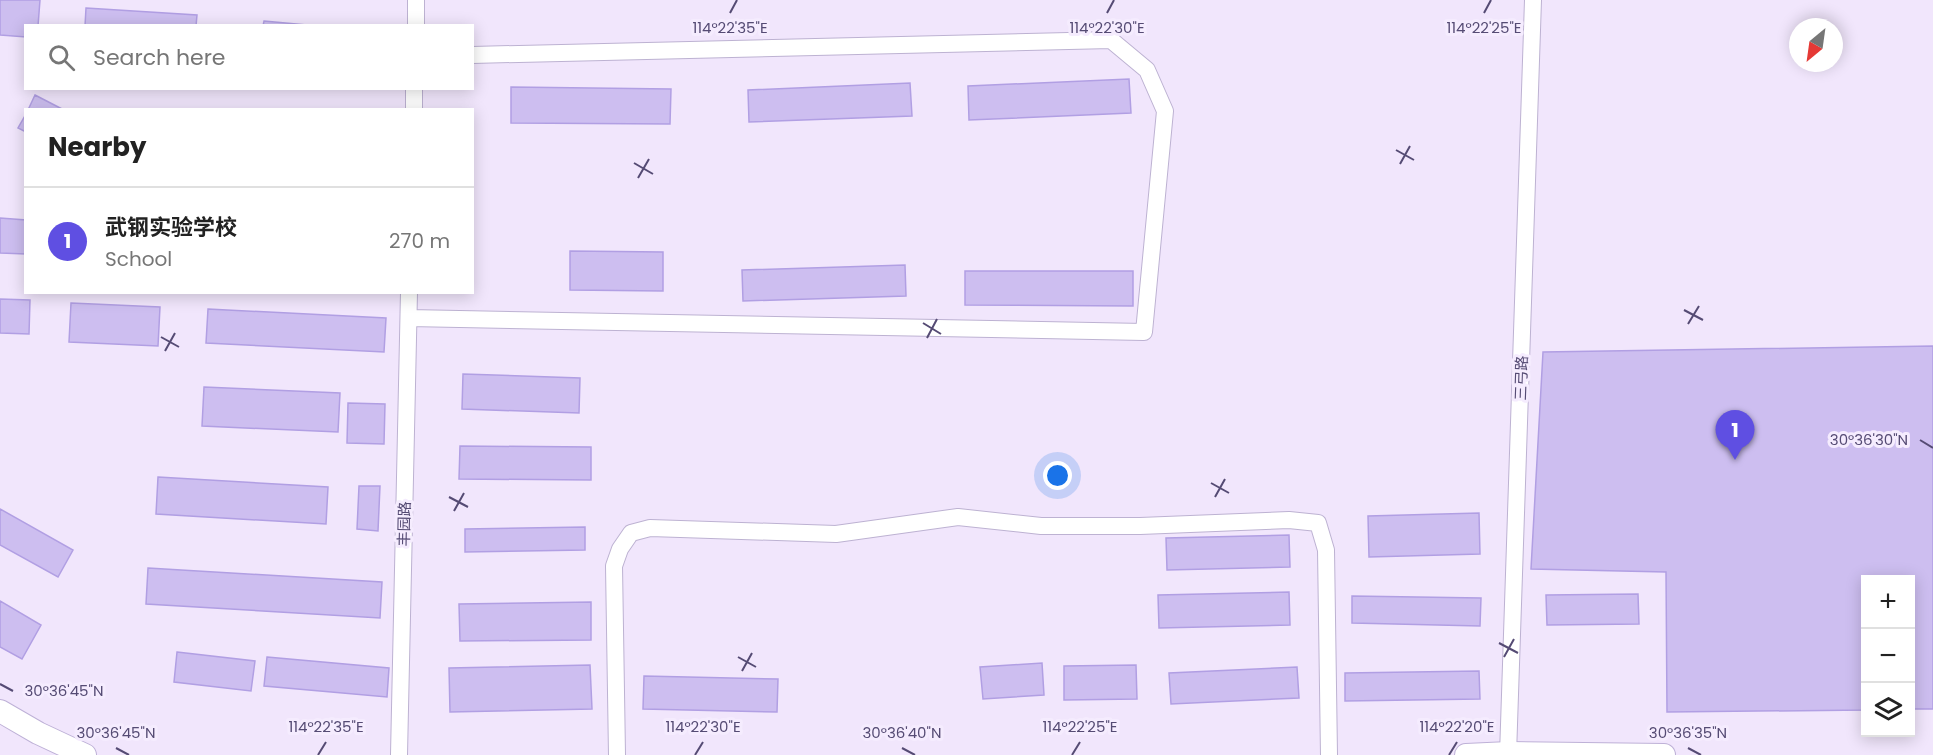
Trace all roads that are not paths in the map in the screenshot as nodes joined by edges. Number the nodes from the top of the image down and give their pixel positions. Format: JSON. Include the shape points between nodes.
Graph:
{"nodes":[{"id":1,"x":416,"y":0,"type":"edge"},
{"id":2,"x":1533,"y":0,"type":"edge"},
{"id":3,"x":416,"y":24,"type":"edge"},
{"id":4,"x":474,"y":55,"type":"edge"},
{"id":5,"x":414,"y":90,"type":"edge"},
{"id":6,"x":414,"y":108,"type":"edge"},
{"id":7,"x":409,"y":294,"type":"edge"},
{"id":8,"x":409,"y":318,"type":"junction"},
{"id":9,"x":0,"y":711,"type":"edge"},
{"id":10,"x":1508,"y":754,"type":"edge"},
{"id":11,"x":85,"y":755,"type":"edge"},
{"id":12,"x":399,"y":755,"type":"edge"},
{"id":13,"x":617,"y":755,"type":"edge"},
{"id":14,"x":1329,"y":755,"type":"edge"},
{"id":15,"x":1466,"y":755,"type":"edge"},
{"id":16,"x":1664,"y":755,"type":"edge"}],
"edges":[{"from":1,"to":3,"type":"street"},
{"from":2,"to":10,"type":"street","name":"三弓路"},
{"from":4,"to":8,"type":"street","via":[[1111,40],[1147,70],[1165,111],[1144,332]]},
{"from":5,"to":6,"type":"street"},
{"from":7,"to":8,"type":"street","name":"丰园路"},
{"from":8,"to":12,"type":"street","name":"丰园路"},
{"from":9,"to":11,"type":"main road"},
{"from":10,"to":15,"type":"main road"},
{"from":10,"to":16,"type":"main road"},
{"from":13,"to":14,"type":"street","via":[[614,566],[631,533],[650,528],[836,534],[958,517],[1041,526],[1289,520],[1318,523],[1326,550]]}]}
